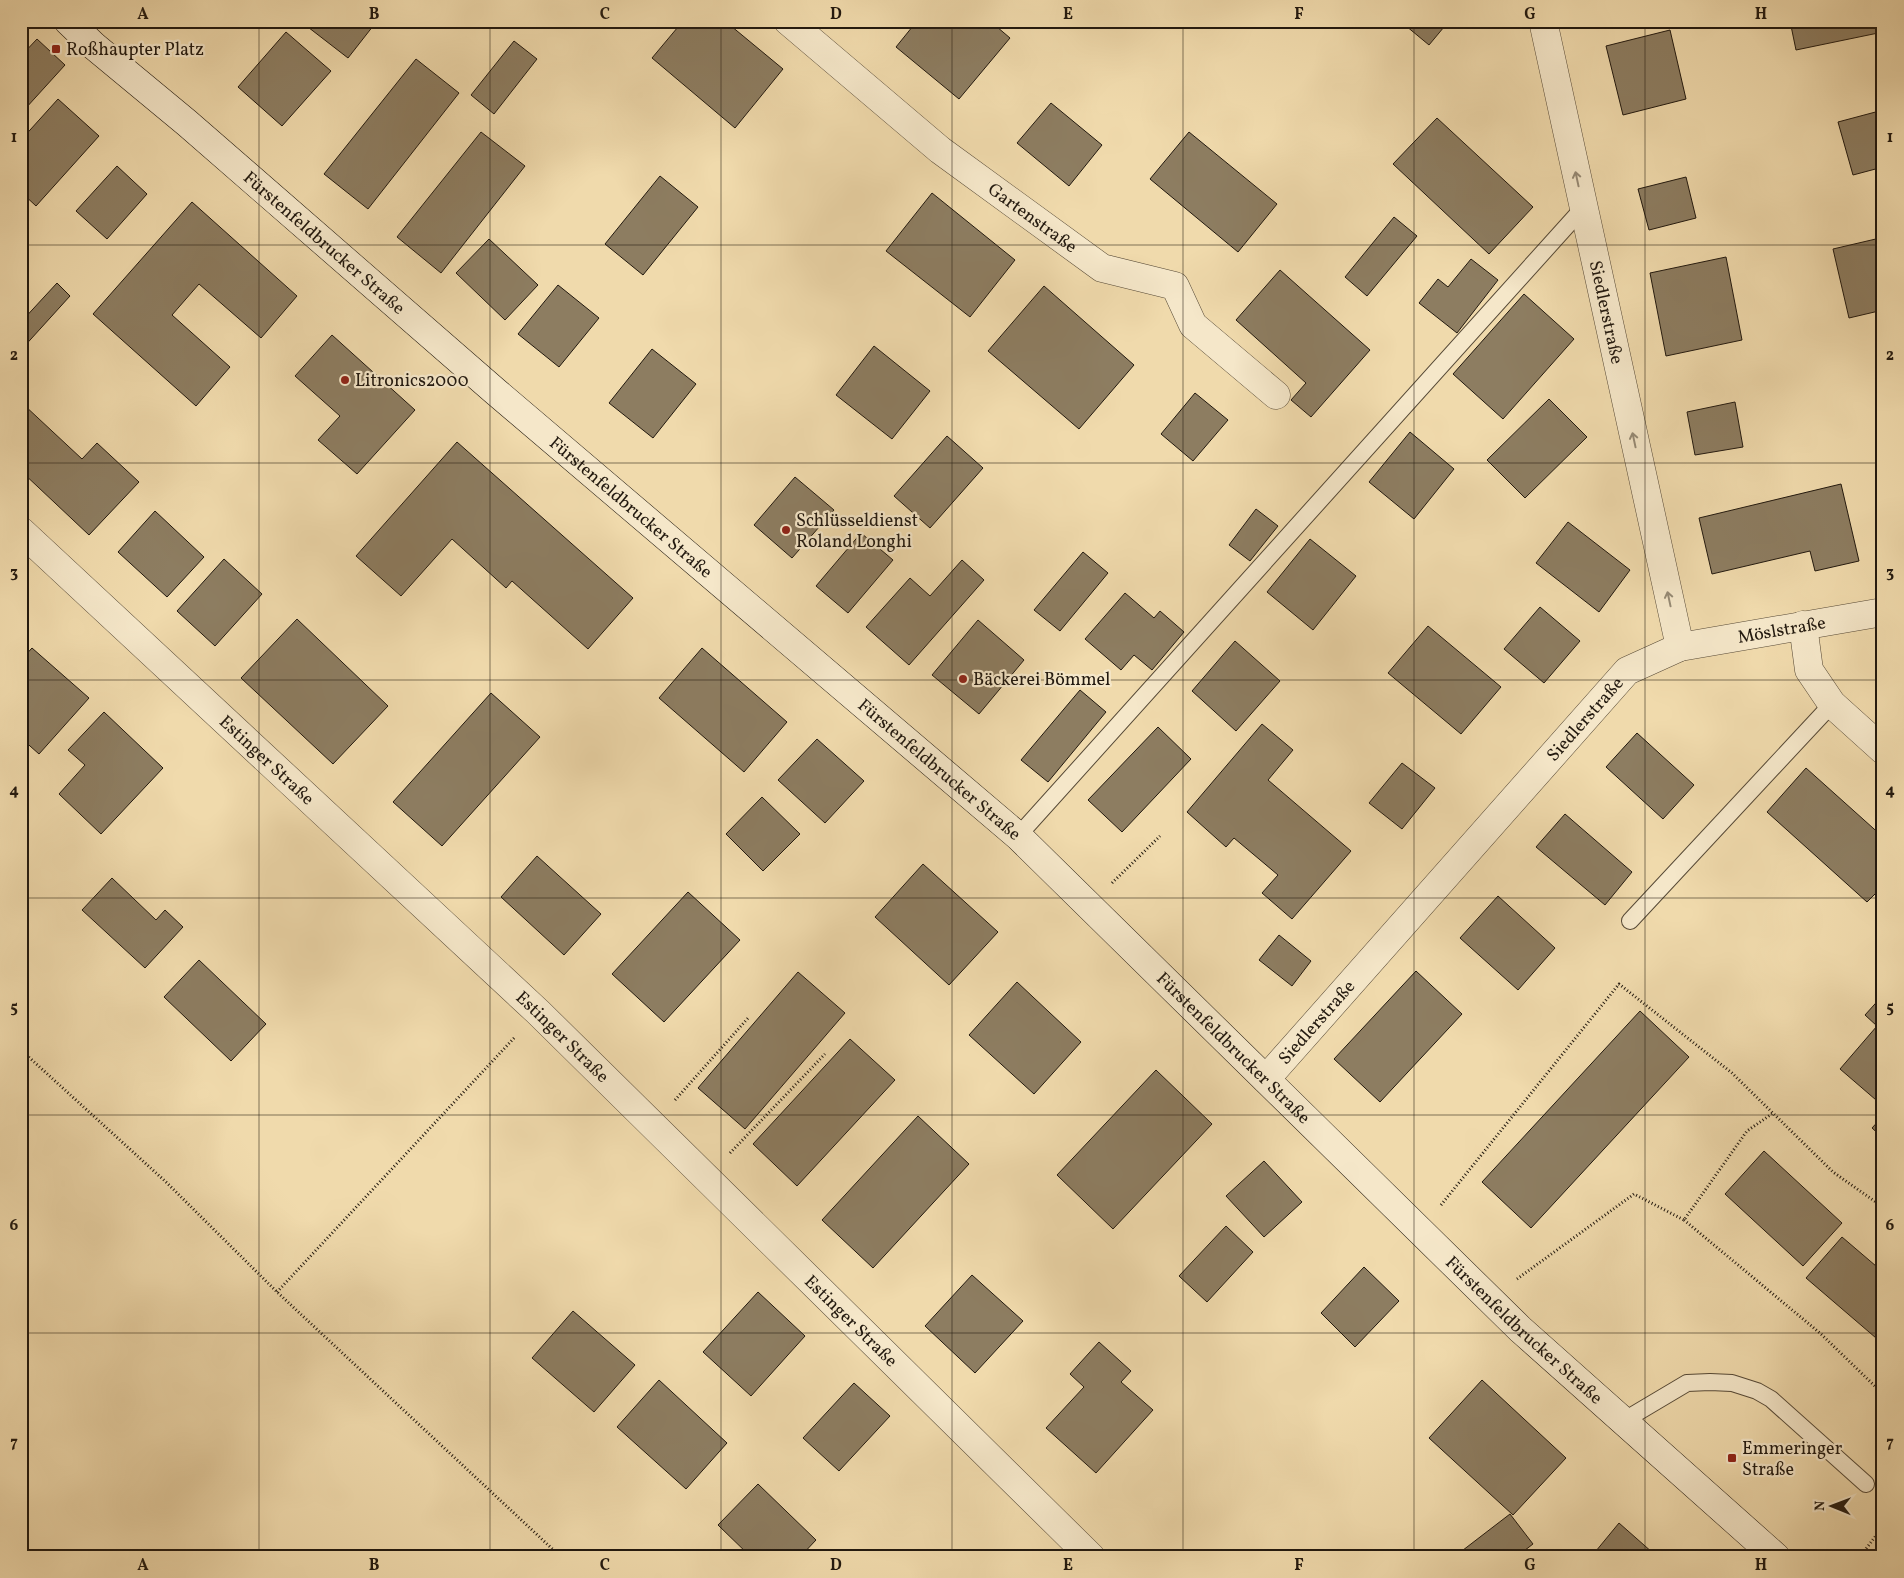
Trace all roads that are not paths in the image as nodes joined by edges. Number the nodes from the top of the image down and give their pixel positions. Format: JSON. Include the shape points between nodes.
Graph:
{"nodes":[{"id":1,"x":68,"y":21,"type":"edge"},
{"id":2,"x":788,"y":21,"type":"edge"},
{"id":3,"x":1543,"y":21,"type":"edge"},
{"id":4,"x":1583,"y":208,"type":"junction"},
{"id":5,"x":1276,"y":395,"type":"dead end"},
{"id":6,"x":21,"y":531,"type":"edge"},
{"id":7,"x":1883,"y":612,"type":"edge"},
{"id":8,"x":1803,"y":625,"type":"junction"},
{"id":9,"x":1680,"y":647,"type":"junction"},
{"id":10,"x":1832,"y":704,"type":"junction"},
{"id":11,"x":1883,"y":750,"type":"edge"},
{"id":12,"x":1018,"y":836,"type":"junction"},
{"id":13,"x":1630,"y":921,"type":"dead end"},
{"id":14,"x":1266,"y":1079,"type":"junction"},
{"id":15,"x":1623,"y":1421,"type":"junction"},
{"id":16,"x":1866,"y":1484,"type":"dead end"},
{"id":17,"x":1091,"y":1557,"type":"edge"},
{"id":18,"x":1776,"y":1557,"type":"edge"}],
"edges":[{"from":1,"to":12,"type":"street","name":"Fürstenfeldbrucker Straße","via":[[496,392]]},
{"from":2,"to":5,"type":"street","name":"Gartenstraße","via":[[940,150],[1102,268],[1176,286],[1193,325]]},
{"from":4,"to":3,"type":"street","name":"Siedlerstraße","one_way":true},
{"from":9,"to":4,"type":"street","name":"Siedlerstraße","one_way":true},
{"from":4,"to":12,"type":"lane"},
{"from":6,"to":17,"type":"street","name":"Estinger Straße","via":[[538,1012]]},
{"from":7,"to":8,"type":"street","name":"Möslstraße"},
{"from":8,"to":9,"type":"street","name":"Möslstraße"},
{"from":8,"to":10,"type":"street","via":[[1809,670]]},
{"from":9,"to":14,"type":"street","name":"Siedlerstraße","via":[[1627,671]]},
{"from":10,"to":11,"type":"street"},
{"from":10,"to":13,"type":"lane"},
{"from":12,"to":14,"type":"street","name":"Fürstenfeldbrucker Straße"},
{"from":14,"to":15,"type":"street","name":"Fürstenfeldbrucker Straße","via":[[1520,1329]]},
{"from":15,"to":16,"type":"lane","via":[[1687,1383],[1732,1383],[1772,1398]]},
{"from":15,"to":18,"type":"street","name":"Fürstenfeldbrucker Straße"}]}
